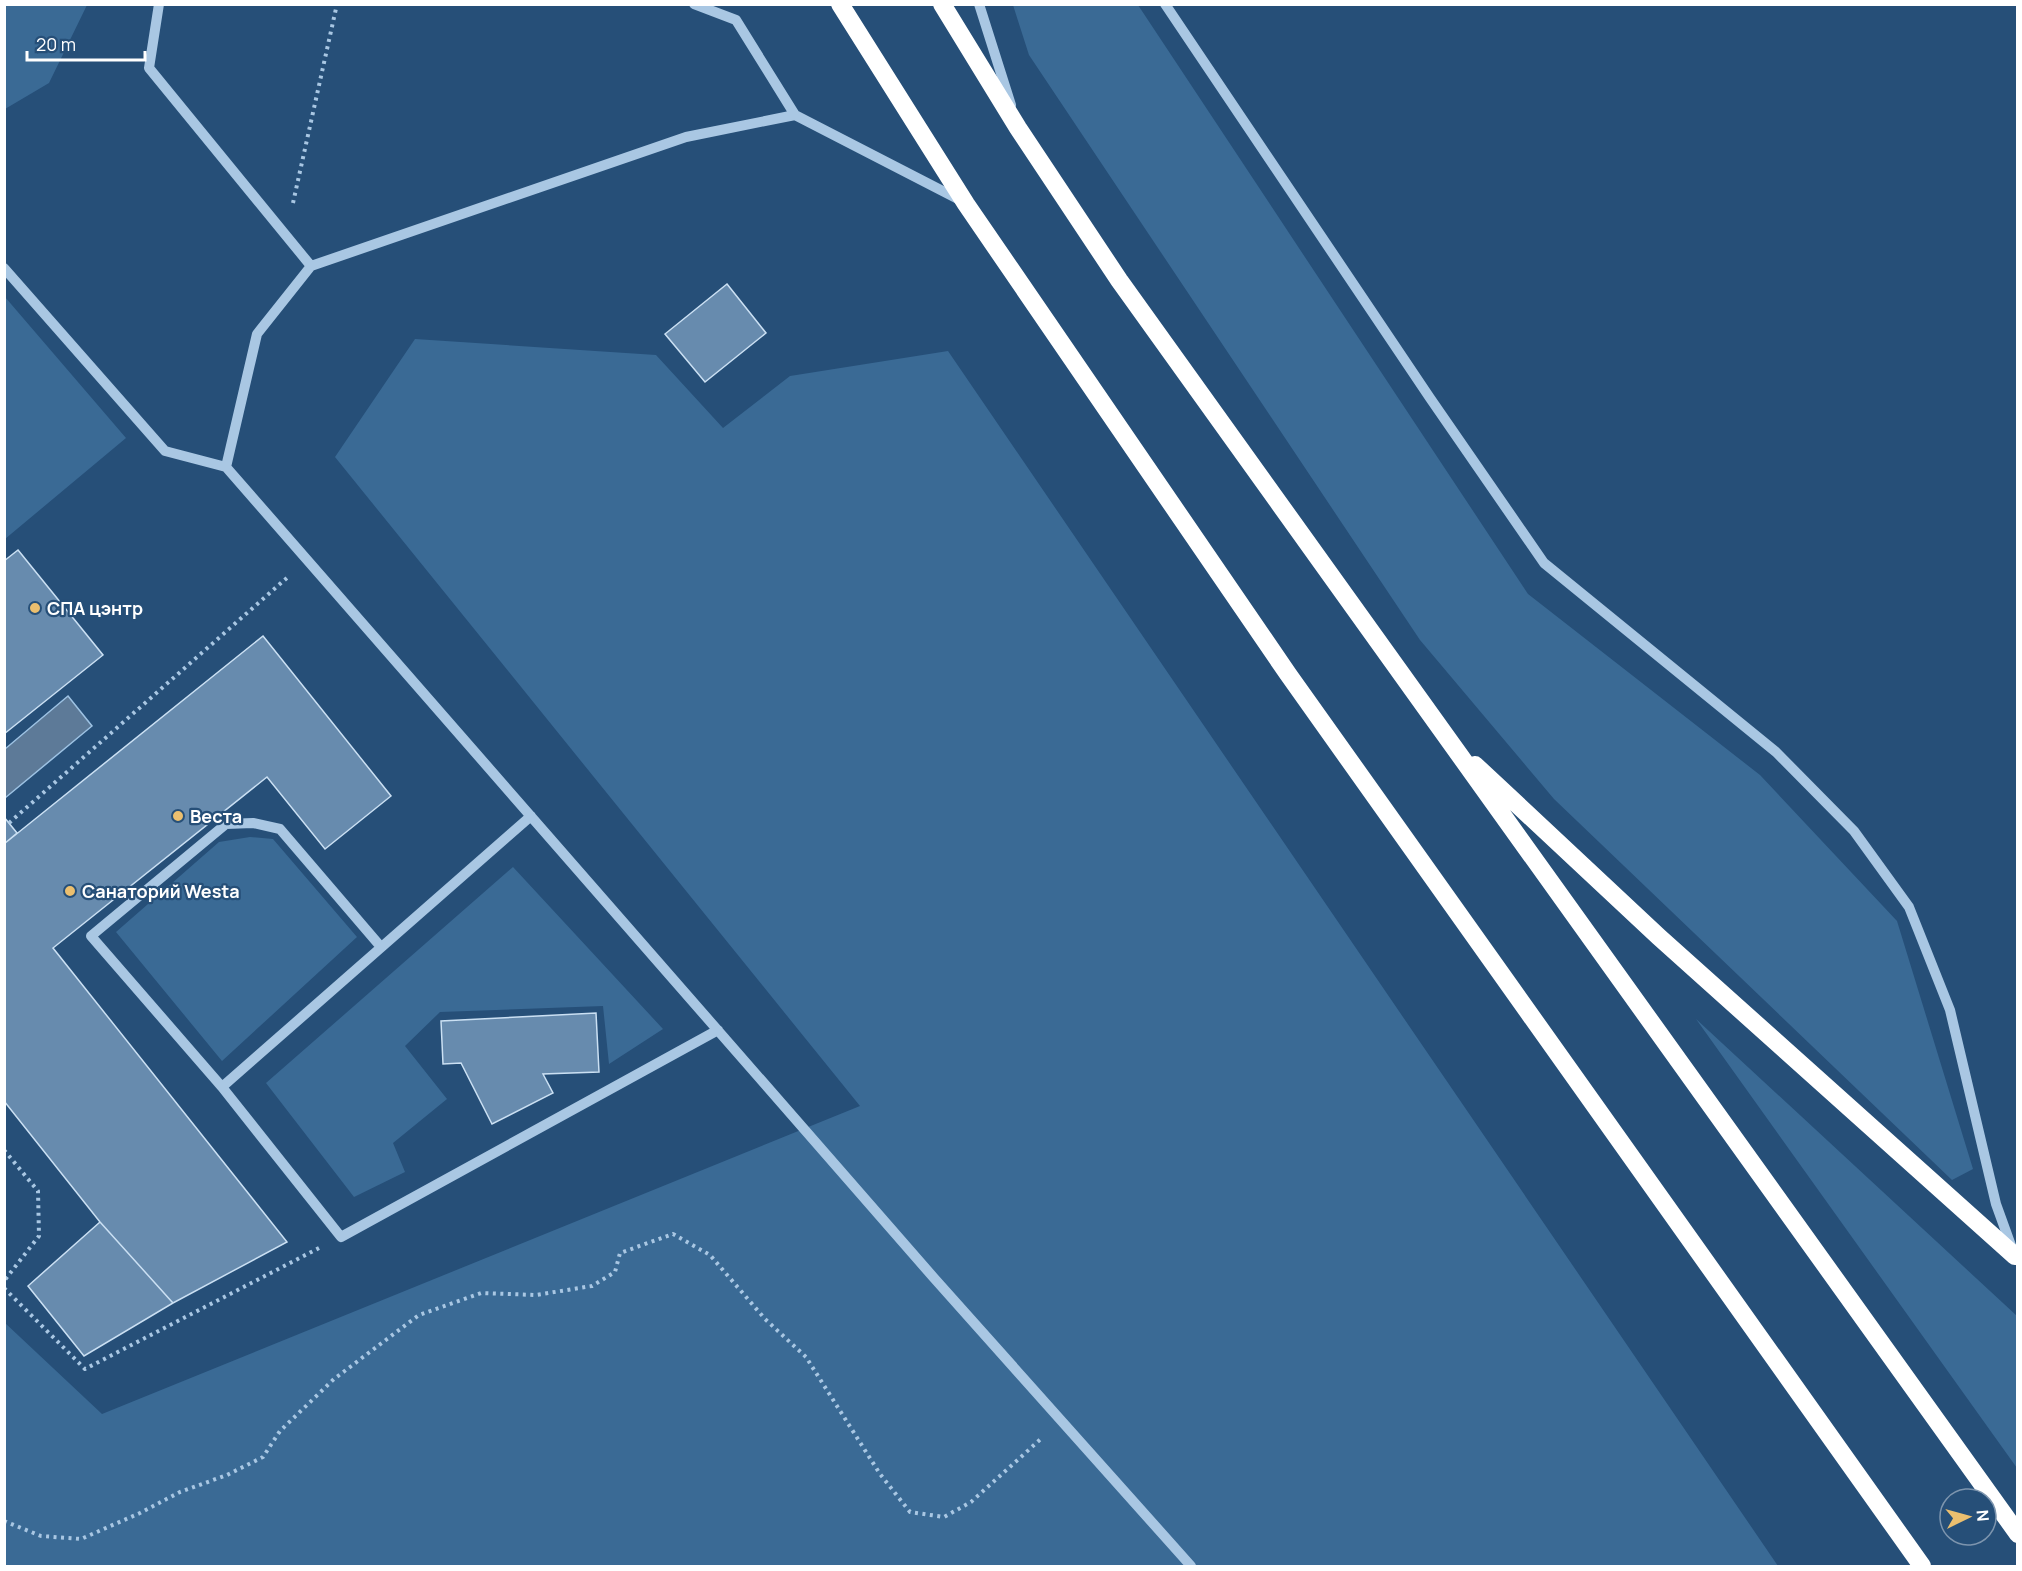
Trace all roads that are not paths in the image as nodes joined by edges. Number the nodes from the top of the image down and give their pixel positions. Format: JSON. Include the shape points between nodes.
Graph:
{"nodes":[{"id":1,"x":159,"y":4,"type":"edge"},
{"id":2,"x":694,"y":4,"type":"edge"},
{"id":3,"x":840,"y":4,"type":"edge"},
{"id":4,"x":942,"y":4,"type":"edge"},
{"id":5,"x":979,"y":4,"type":"edge"},
{"id":6,"x":1165,"y":4,"type":"edge"},
{"id":7,"x":795,"y":115,"type":"junction"},
{"id":8,"x":1018,"y":128,"type":"junction"},
{"id":9,"x":966,"y":204,"type":"junction"},
{"id":10,"x":311,"y":266,"type":"junction"},
{"id":11,"x":4,"y":268,"type":"edge"},
{"id":12,"x":226,"y":467,"type":"junction"},
{"id":13,"x":1446,"y":738,"type":"junction"},
{"id":14,"x":531,"y":816,"type":"junction"},
{"id":15,"x":381,"y":947,"type":"junction"},
{"id":16,"x":718,"y":1030,"type":"junction"},
{"id":17,"x":222,"y":1087,"type":"junction"},
{"id":18,"x":2016,"y":1258,"type":"edge"},
{"id":19,"x":2018,"y":1534,"type":"edge"},
{"id":20,"x":1191,"y":1566,"type":"edge"},
{"id":21,"x":1922,"y":1566,"type":"edge"}],
"edges":[{"from":1,"to":10,"type":"street","via":[[149,68]]},
{"from":2,"to":7,"type":"street","via":[[736,20]]},
{"from":3,"to":9,"type":"highway"},
{"from":4,"to":8,"type":"highway"},
{"from":5,"to":8,"type":"street"},
{"from":6,"to":18,"type":"street","via":[[1544,564],[1776,752],[1854,831],[1909,907],[1950,1011],[1996,1204]]},
{"from":7,"to":9,"type":"street"},
{"from":7,"to":10,"type":"street","via":[[686,137]]},
{"from":8,"to":13,"type":"highway","via":[[1119,280]]},
{"from":9,"to":21,"type":"highway","via":[[1288,674]]},
{"from":10,"to":12,"type":"street","via":[[257,334]]},
{"from":11,"to":12,"type":"street","via":[[165,451]]},
{"from":12,"to":14,"type":"street"},
{"from":13,"to":18,"type":"highway","via":[[1659,937]]},
{"from":13,"to":19,"type":"highway"},
{"from":14,"to":15,"type":"street"},
{"from":14,"to":16,"type":"street"},
{"from":15,"to":17,"type":"street"},
{"from":15,"to":17,"type":"street","via":[[280,829],[253,823],[225,824],[91,936]]},
{"from":16,"to":17,"type":"street","via":[[341,1237]]},
{"from":16,"to":20,"type":"street"}]}
